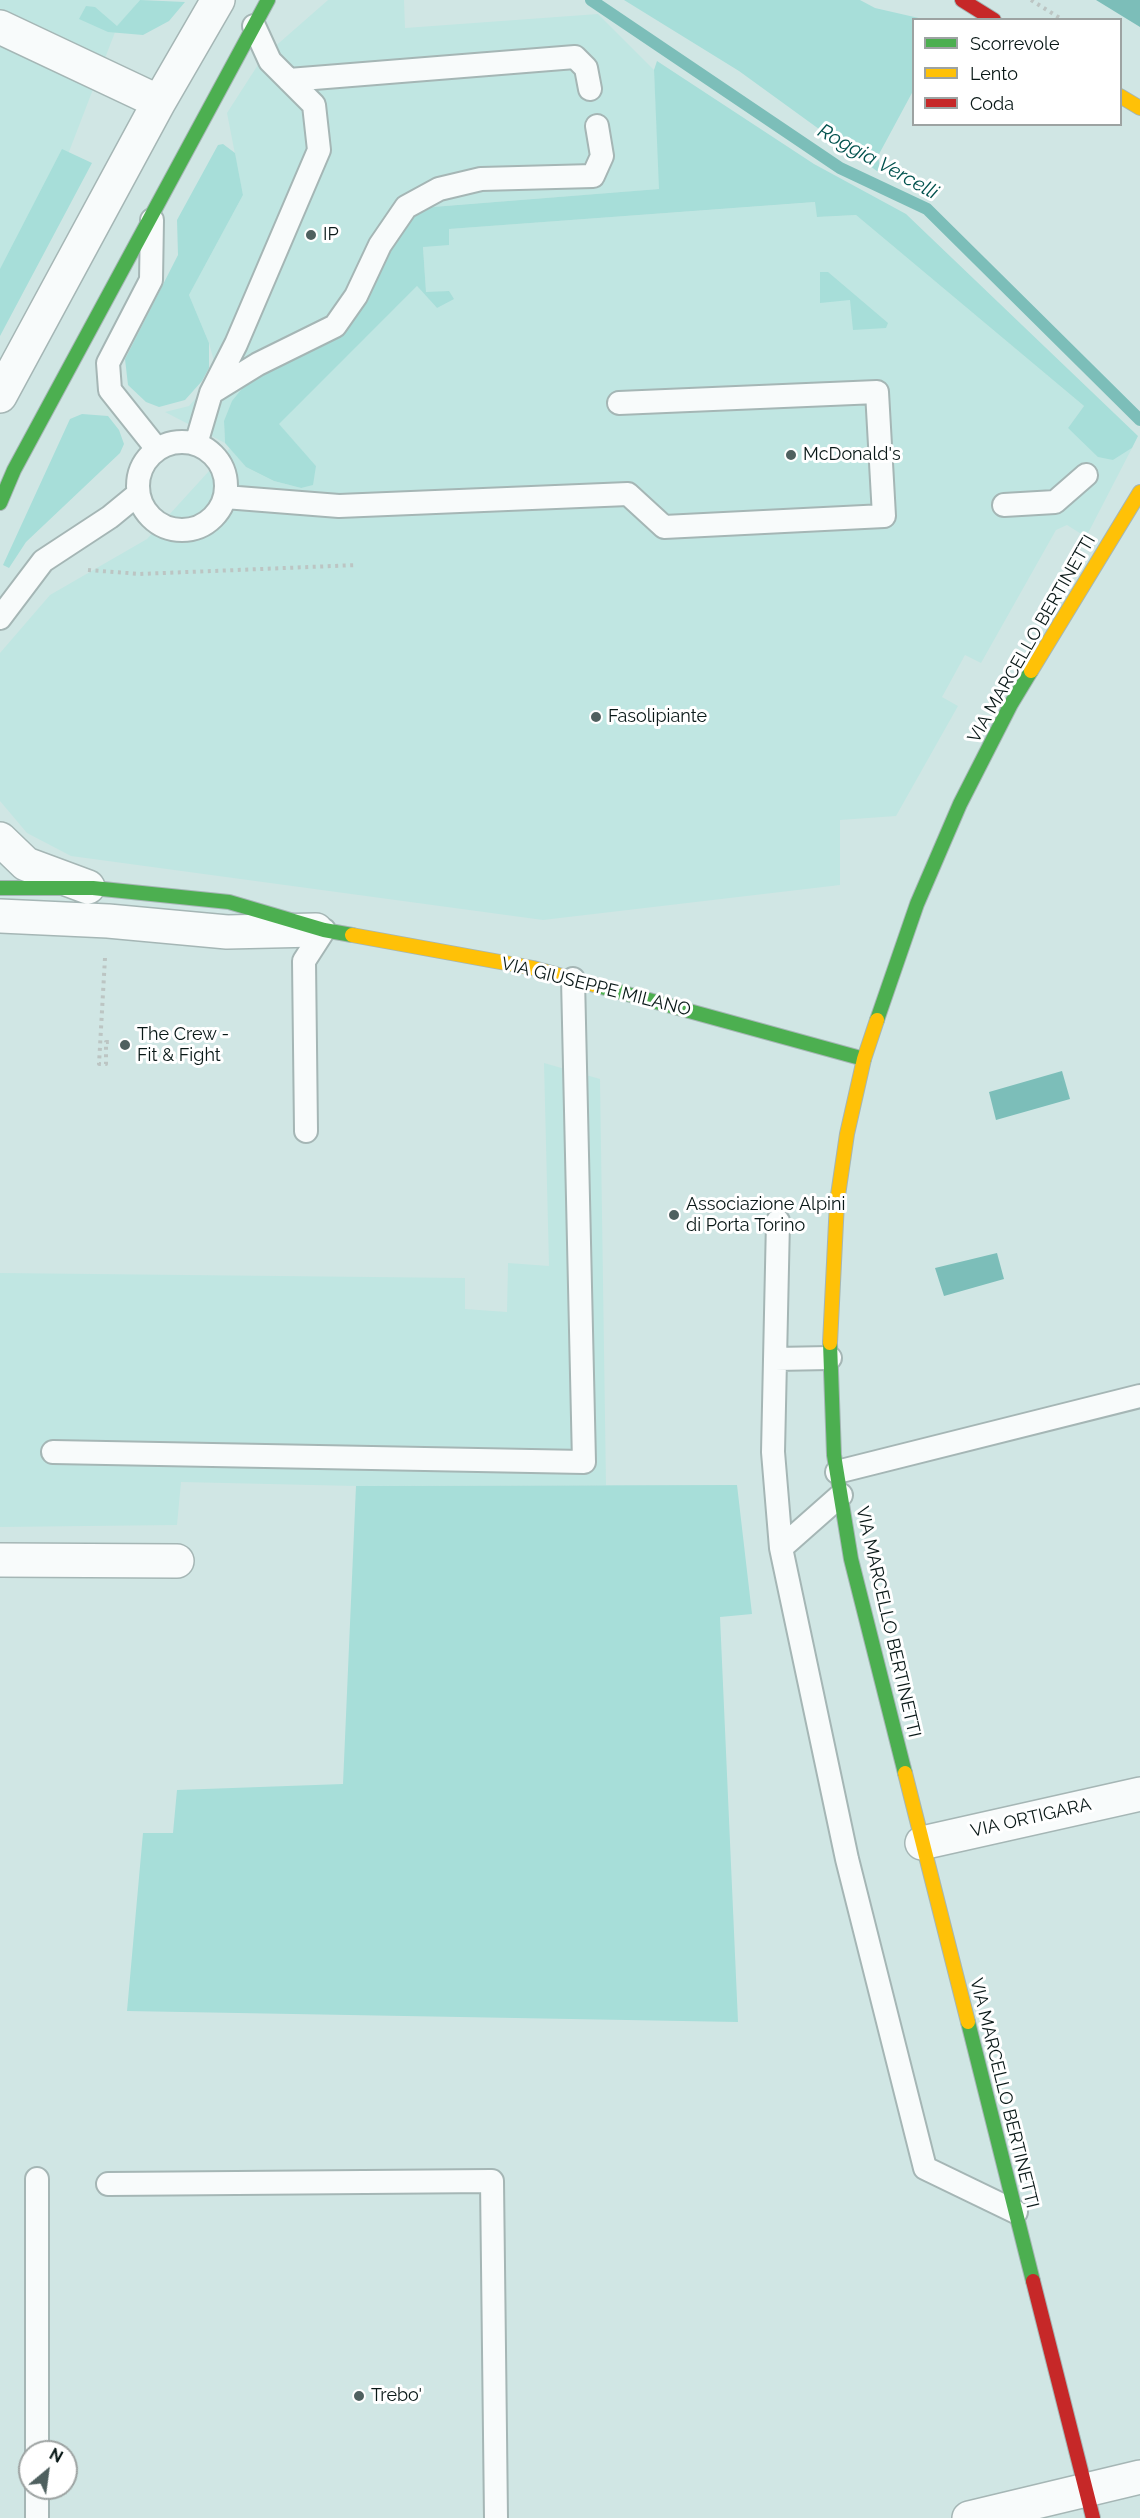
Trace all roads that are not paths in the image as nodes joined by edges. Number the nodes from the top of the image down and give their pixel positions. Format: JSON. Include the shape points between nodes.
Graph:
{"nodes":[{"id":1,"x":218,"y":0,"type":"edge"},
{"id":2,"x":268,"y":0,"type":"edge"},
{"id":3,"x":962,"y":0,"type":"edge"},
{"id":4,"x":991,"y":18,"type":"edge"},
{"id":5,"x":254,"y":26,"type":"junction"},
{"id":6,"x":0,"y":27,"type":"edge"},
{"id":7,"x":289,"y":80,"type":"junction"},
{"id":8,"x":590,"y":89,"type":"dead end"},
{"id":9,"x":1122,"y":97,"type":"edge"},
{"id":10,"x":159,"y":102,"type":"junction"},
{"id":11,"x":1140,"y":108,"type":"edge"},
{"id":12,"x":597,"y":126,"type":"dead end"},
{"id":13,"x":153,"y":213,"type":"junction"},
{"id":14,"x":210,"y":393,"type":"junction"},
{"id":15,"x":0,"y":396,"type":"edge"},
{"id":16,"x":619,"y":403,"type":"dead end"},
{"id":17,"x":196,"y":444,"type":"junction"},
{"id":18,"x":157,"y":449,"type":"junction"},
{"id":19,"x":1086,"y":475,"type":"dead end"},
{"id":20,"x":1140,"y":492,"type":"edge"},
{"id":21,"x":138,"y":494,"type":"junction"},
{"id":22,"x":225,"y":497,"type":"junction"},
{"id":23,"x":0,"y":503,"type":"edge"},
{"id":24,"x":1004,"y":505,"type":"dead end"},
{"id":25,"x":0,"y":618,"type":"edge"},
{"id":26,"x":0,"y":839,"type":"edge"},
{"id":27,"x":0,"y":888,"type":"edge"},
{"id":28,"x":93,"y":888,"type":"junction"},
{"id":29,"x":0,"y":916,"type":"edge"},
{"id":30,"x":324,"y":930,"type":"junction"},
{"id":31,"x":573,"y":979,"type":"junction"},
{"id":32,"x":864,"y":1059,"type":"junction"},
{"id":33,"x":306,"y":1131,"type":"dead end"},
{"id":34,"x":778,"y":1221,"type":"dead end"},
{"id":35,"x":830,"y":1358,"type":"junction"},
{"id":36,"x":775,"y":1359,"type":"junction"},
{"id":37,"x":1140,"y":1396,"type":"edge"},
{"id":38,"x":53,"y":1452,"type":"dead end"},
{"id":39,"x":837,"y":1472,"type":"junction"},
{"id":40,"x":841,"y":1495,"type":"junction"},
{"id":41,"x":781,"y":1548,"type":"junction"},
{"id":42,"x":0,"y":1560,"type":"edge"},
{"id":43,"x":177,"y":1561,"type":"dead end"},
{"id":44,"x":1140,"y":1794,"type":"edge"},
{"id":45,"x":922,"y":1843,"type":"junction"},
{"id":46,"x":37,"y":2180,"type":"dead end"},
{"id":47,"x":108,"y":2184,"type":"dead end"},
{"id":48,"x":1016,"y":2212,"type":"junction"},
{"id":49,"x":37,"y":2440,"type":"edge"},
{"id":50,"x":1140,"y":2477,"type":"edge"},
{"id":51,"x":37,"y":2500,"type":"edge"},
{"id":52,"x":1090,"y":2504,"type":"edge"},
{"id":53,"x":37,"y":2518,"type":"edge"},
{"id":54,"x":496,"y":2518,"type":"edge"},
{"id":55,"x":969,"y":2518,"type":"edge"}],
"edges":[{"from":1,"to":10,"type":"street"},
{"from":2,"to":5,"type":"street"},
{"from":3,"to":4,"type":"street"},
{"from":5,"to":7,"type":"lane","via":[[270,61]]},
{"from":5,"to":13,"type":"street"},
{"from":6,"to":10,"type":"street"},
{"from":7,"to":8,"type":"lane","via":[[575,57],[586,68]]},
{"from":7,"to":14,"type":"lane","via":[[314,105],[319,150],[236,344]]},
{"from":9,"to":11,"type":"street"},
{"from":10,"to":15,"type":"street"},
{"from":12,"to":14,"type":"lane","via":[[602,156],[593,176],[481,179],[439,189],[406,207],[380,245],[356,296],[335,327],[258,364]]},
{"from":13,"to":18,"type":"lane","via":[[151,280],[108,363],[110,390]]},
{"from":13,"to":23,"type":"street","via":[[14,470]]},
{"from":14,"to":17,"type":"lane"},
{"from":16,"to":22,"type":"lane","via":[[877,392],[884,516],[664,528],[628,494],[339,506]]},
{"from":17,"to":18,"type":"lane","via":[[175,442]]},
{"from":17,"to":22,"type":"lane","via":[[213,455],[222,468]]},
{"from":18,"to":21,"type":"lane","via":[[142,467]]},
{"from":19,"to":24,"type":"lane","via":[[1055,502]]},
{"from":20,"to":32,"type":"street","name":"VIA MARCELLO BERTINETTI","via":[[1011,704],[960,804],[917,904]]},
{"from":21,"to":22,"type":"lane","via":[[152,518],[179,530],[208,522]]},
{"from":21,"to":25,"type":"lane","via":[[44,561]]},
{"from":26,"to":28,"type":"street","via":[[26,864]]},
{"from":27,"to":28,"type":"street","name":"VIA GIUSEPPE MILANO"},
{"from":28,"to":30,"type":"street","name":"VIA GIUSEPPE MILANO","via":[[229,902]]},
{"from":29,"to":30,"type":"street","name":"VIA GIUSEPPE MILANO","via":[[227,932]]},
{"from":30,"to":31,"type":"street","name":"VIA GIUSEPPE MILANO","via":[[533,968]]},
{"from":30,"to":33,"type":"lane","via":[[304,961]]},
{"from":31,"to":32,"type":"street","name":"VIA GIUSEPPE MILANO"},
{"from":31,"to":38,"type":"lane","via":[[584,1462]]},
{"from":32,"to":35,"type":"street","name":"VIA MARCELLO BERTINETTI","via":[[837,1202]]},
{"from":34,"to":36,"type":"lane"},
{"from":35,"to":36,"type":"lane"},
{"from":35,"to":39,"type":"street","name":"VIA MARCELLO BERTINETTI"},
{"from":36,"to":41,"type":"lane","via":[[773,1452]]},
{"from":37,"to":39,"type":"lane"},
{"from":39,"to":40,"type":"street","name":"VIA MARCELLO BERTINETTI"},
{"from":40,"to":41,"type":"lane"},
{"from":40,"to":45,"type":"street","name":"VIA MARCELLO BERTINETTI","via":[[851,1559]]},
{"from":41,"to":48,"type":"lane","via":[[847,1859],[925,2168]]},
{"from":42,"to":43,"type":"street"},
{"from":44,"to":45,"type":"street","name":"VIA ORTIGARA"},
{"from":45,"to":48,"type":"street","name":"VIA MARCELLO BERTINETTI"},
{"from":46,"to":49,"type":"lane"},
{"from":47,"to":54,"type":"lane","via":[[492,2181]]},
{"from":48,"to":52,"type":"street","name":"VIA MARCELLO BERTINETTI"},
{"from":50,"to":52,"type":"street"},
{"from":51,"to":53,"type":"lane"},
{"from":52,"to":55,"type":"street"}]}
